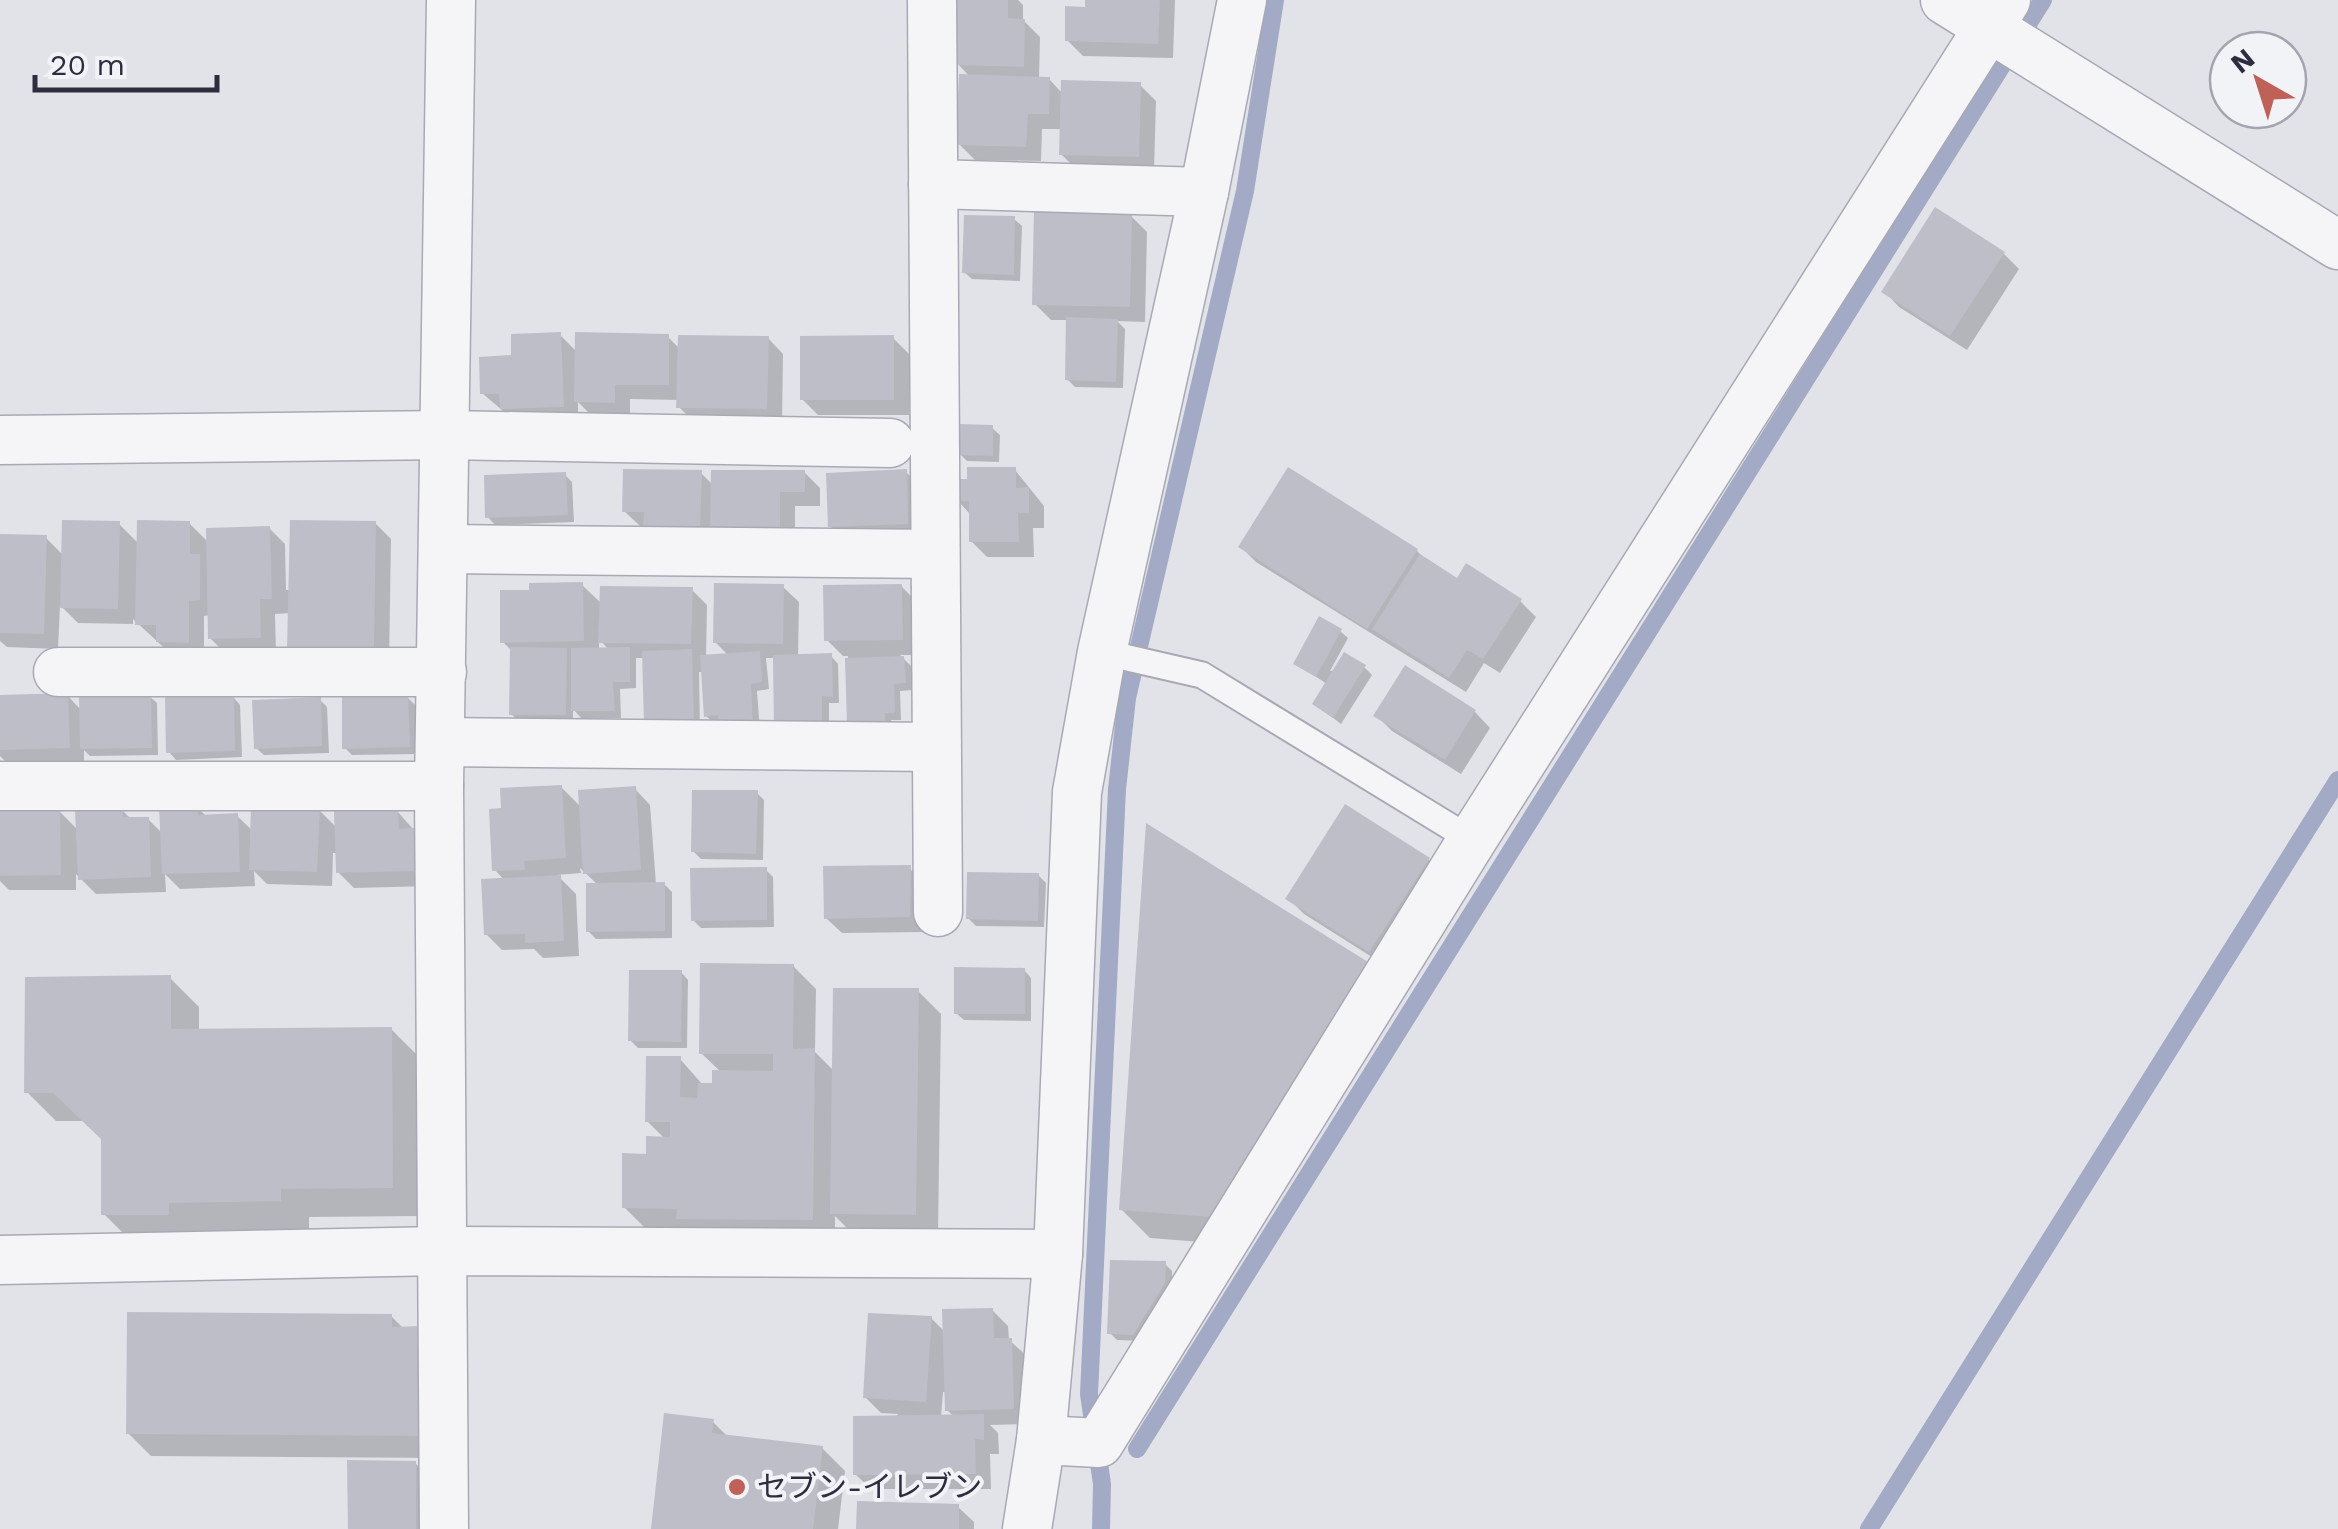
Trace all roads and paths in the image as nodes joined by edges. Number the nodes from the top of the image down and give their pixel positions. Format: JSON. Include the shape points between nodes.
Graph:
{"nodes":[{"id":1,"x":452,"y":0,"type":"edge"},
{"id":2,"x":932,"y":0,"type":"edge"},
{"id":3,"x":1242,"y":0,"type":"edge"},
{"id":4,"x":1945,"y":0,"type":"edge"},
{"id":5,"x":1998,"y":14,"type":"edge"},
{"id":6,"x":933,"y":184,"type":"junction"},
{"id":7,"x":1204,"y":192,"type":"junction"},
{"id":8,"x":2338,"y":246,"type":"edge"},
{"id":9,"x":446,"y":436,"type":"junction"},
{"id":10,"x":0,"y":440,"type":"edge"},
{"id":11,"x":890,"y":443,"type":"dead end"},
{"id":12,"x":444,"y":550,"type":"junction"},
{"id":13,"x":935,"y":554,"type":"junction"},
{"id":14,"x":1102,"y":652,"type":"junction"},
{"id":15,"x":58,"y":672,"type":"dead end"},
{"id":16,"x":442,"y":672,"type":"junction"},
{"id":17,"x":936,"y":747,"type":"junction"},
{"id":18,"x":440,"y":764,"type":"junction"},
{"id":19,"x":0,"y":786,"type":"edge"},
{"id":20,"x":1472,"y":840,"type":"junction"},
{"id":21,"x":938,"y":912,"type":"dead end"},
{"id":22,"x":441,"y":1251,"type":"junction"},
{"id":23,"x":1058,"y":1254,"type":"junction"},
{"id":24,"x":0,"y":1260,"type":"edge"},
{"id":25,"x":1042,"y":1440,"type":"junction"},
{"id":26,"x":444,"y":1529,"type":"edge"},
{"id":27,"x":1026,"y":1529,"type":"edge"}],
"edges":[{"from":1,"to":9,"type":"street"},
{"from":2,"to":6,"type":"street"},
{"from":3,"to":7,"type":"street"},
{"from":4,"to":5,"type":"street"},
{"from":5,"to":8,"type":"street"},
{"from":5,"to":20,"type":"street"},
{"from":6,"to":7,"type":"street"},
{"from":6,"to":13,"type":"street"},
{"from":7,"to":14,"type":"street"},
{"from":9,"to":10,"type":"street"},
{"from":9,"to":11,"type":"street"},
{"from":9,"to":12,"type":"street"},
{"from":12,"to":13,"type":"street"},
{"from":12,"to":16,"type":"street"},
{"from":13,"to":17,"type":"street"},
{"from":14,"to":20,"type":"lane","via":[[1202,675]]},
{"from":14,"to":23,"type":"street","via":[[1078,792]]},
{"from":15,"to":16,"type":"street"},
{"from":16,"to":18,"type":"street"},
{"from":17,"to":18,"type":"street"},
{"from":17,"to":21,"type":"street"},
{"from":18,"to":19,"type":"street"},
{"from":18,"to":22,"type":"street"},
{"from":20,"to":25,"type":"street","via":[[1099,1443]]},
{"from":22,"to":23,"type":"street"},
{"from":22,"to":24,"type":"street"},
{"from":22,"to":26,"type":"street"},
{"from":23,"to":25,"type":"street"},
{"from":25,"to":27,"type":"street"}]}
